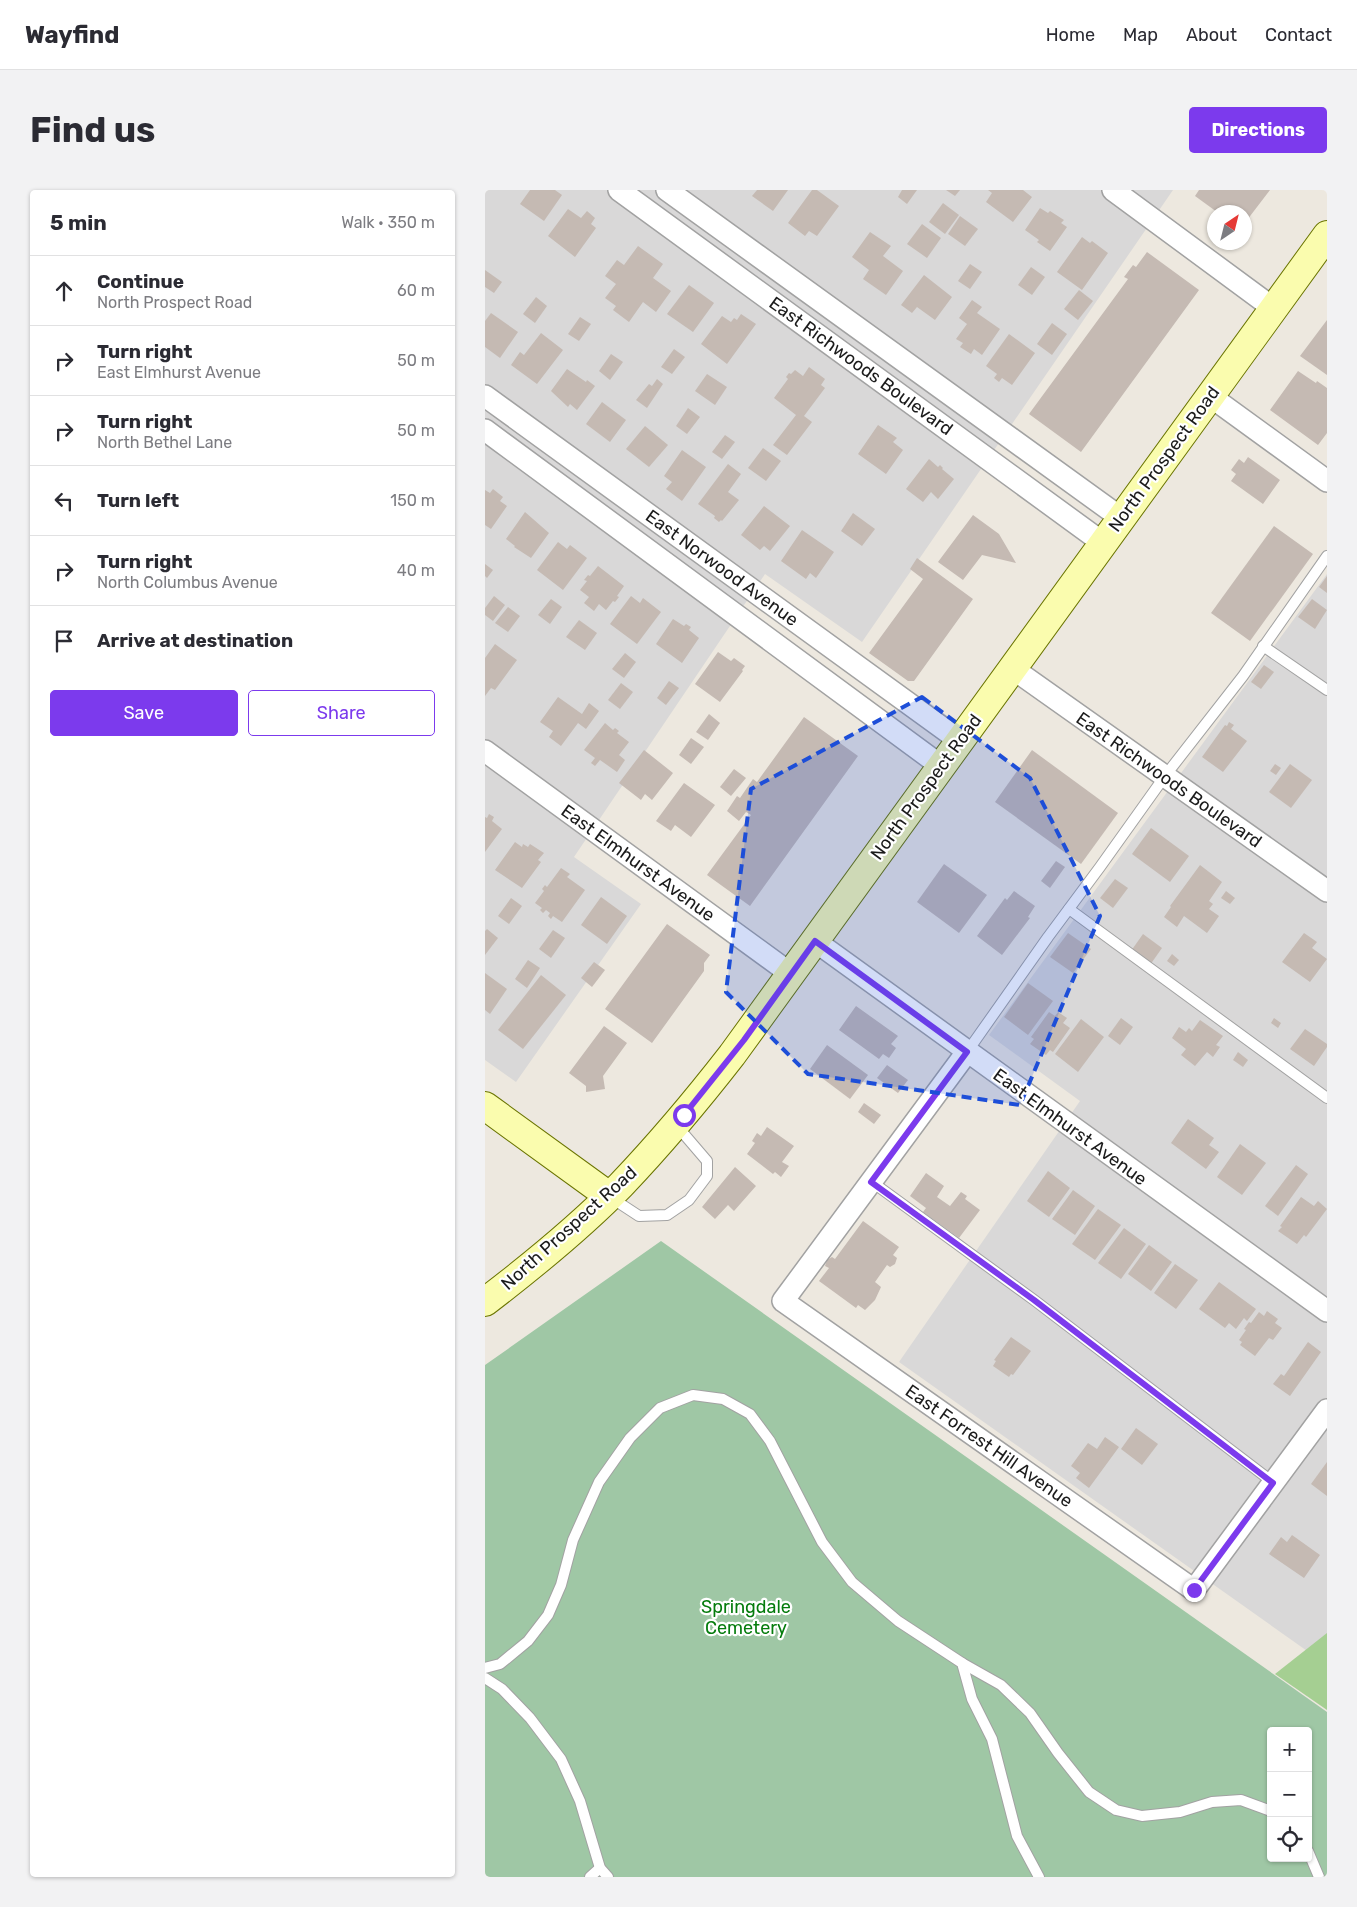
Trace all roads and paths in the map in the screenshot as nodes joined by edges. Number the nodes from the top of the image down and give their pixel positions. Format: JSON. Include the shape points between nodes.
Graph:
{"nodes":[{"id":1,"x":619,"y":190,"type":"edge"},
{"id":2,"x":667,"y":190,"type":"edge"},
{"id":3,"x":1113,"y":190,"type":"edge"},
{"id":4,"x":1327,"y":235,"type":"edge"},
{"id":5,"x":1273,"y":308,"type":"junction"},
{"id":6,"x":485,"y":396,"type":"edge"},
{"id":7,"x":1210,"y":396,"type":"junction"},
{"id":8,"x":485,"y":430,"type":"edge"},
{"id":9,"x":1327,"y":481,"type":"edge"},
{"id":10,"x":1121,"y":518,"type":"junction"},
{"id":11,"x":1103,"y":543,"type":"junction"},
{"id":12,"x":1327,"y":556,"type":"edge"},
{"id":13,"x":1263,"y":646,"type":"junction"},
{"id":14,"x":1012,"y":668,"type":"junction"},
{"id":15,"x":1327,"y":690,"type":"edge"},
{"id":16,"x":959,"y":740,"type":"junction"},
{"id":17,"x":485,"y":751,"type":"edge"},
{"id":18,"x":941,"y":766,"type":"junction"},
{"id":19,"x":1165,"y":776,"type":"junction"},
{"id":20,"x":1327,"y":891,"type":"edge"},
{"id":21,"x":1069,"y":910,"type":"junction"},
{"id":22,"x":815,"y":941,"type":"junction"},
{"id":23,"x":791,"y":974,"type":"junction"},
{"id":24,"x":967,"y":1052,"type":"junction"},
{"id":25,"x":1327,"y":1098,"type":"edge"},
{"id":26,"x":485,"y":1106,"type":"edge"},
{"id":27,"x":676,"y":1124,"type":"junction"},
{"id":28,"x":871,"y":1182,"type":"junction"},
{"id":29,"x":609,"y":1196,"type":"junction"},
{"id":30,"x":485,"y":1302,"type":"edge"},
{"id":31,"x":1327,"y":1311,"type":"edge"},
{"id":32,"x":1327,"y":1410,"type":"edge"},
{"id":33,"x":1273,"y":1483,"type":"junction"},
{"id":34,"x":962,"y":1664,"type":"junction"},
{"id":35,"x":485,"y":1668,"type":"edge"},
{"id":36,"x":485,"y":1678,"type":"edge"},
{"id":37,"x":1267,"y":1810,"type":"edge"},
{"id":38,"x":1312,"y":1860,"type":"edge"},
{"id":39,"x":600,"y":1868,"type":"junction"},
{"id":40,"x":590,"y":1877,"type":"edge"},
{"id":41,"x":608,"y":1877,"type":"edge"},
{"id":42,"x":1039,"y":1877,"type":"edge"},
{"id":43,"x":1319,"y":1877,"type":"edge"}],
"edges":[{"from":1,"to":11,"type":"street","name":"East Richwoods Boulevard"},
{"from":2,"to":10,"type":"street","name":"East Richwoods Boulevard"},
{"from":3,"to":5,"type":"street"},
{"from":4,"to":5,"type":"main road","name":"North Prospect Road"},
{"from":5,"to":7,"type":"main road","name":"North Prospect Road"},
{"from":6,"to":16,"type":"street","name":"East Norwood Avenue"},
{"from":7,"to":9,"type":"street"},
{"from":7,"to":10,"type":"main road","name":"North Prospect Road"},
{"from":8,"to":18,"type":"street","name":"East Norwood Avenue"},
{"from":10,"to":11,"type":"main road","name":"North Prospect Road"},
{"from":11,"to":14,"type":"main road","name":"North Prospect Road"},
{"from":12,"to":13,"type":"lane"},
{"from":13,"to":15,"type":"lane"},
{"from":13,"to":19,"type":"lane"},
{"from":14,"to":16,"type":"main road","name":"North Prospect Road"},
{"from":14,"to":19,"type":"street","name":"East Richwoods Boulevard"},
{"from":16,"to":18,"type":"main road","name":"North Prospect Road"},
{"from":17,"to":23,"type":"street","name":"East Elmhurst Avenue"},
{"from":18,"to":22,"type":"main road","name":"North Prospect Road"},
{"from":19,"to":20,"type":"street","name":"East Richwoods Boulevard"},
{"from":19,"to":21,"type":"lane"},
{"from":21,"to":24,"type":"lane"},
{"from":21,"to":25,"type":"lane"},
{"from":22,"to":23,"type":"main road","name":"North Prospect Road"},
{"from":22,"to":24,"type":"street","name":"East Elmhurst Avenue"},
{"from":23,"to":27,"type":"main road","name":"North Prospect Road","via":[[744,1040]]},
{"from":24,"to":28,"type":"street"},
{"from":24,"to":31,"type":"street","name":"East Elmhurst Avenue"},
{"from":26,"to":29,"type":"main road"},
{"from":27,"to":29,"type":"main road","name":"North Prospect Road"},
{"from":27,"to":29,"type":"lane","via":[[707,1161],[707,1176],[689,1200],[667,1215],[639,1216]]},
{"from":28,"to":33,"type":"lane","via":[[1034,1300]]},
{"from":28,"to":33,"type":"street","name":"East Forrest Hill Avenue","via":[[783,1301],[1194,1590]]},
{"from":29,"to":30,"type":"main road","name":"North Prospect Road"},
{"from":32,"to":33,"type":"street"},
{"from":34,"to":35,"type":"lane","via":[[898,1621],[852,1582],[822,1542],[770,1441],[750,1414],[723,1398],[693,1395],[659,1408],[630,1438],[599,1482],[573,1540],[561,1585],[548,1616],[528,1642],[500,1664]]},
{"from":34,"to":37,"type":"lane","via":[[1001,1685],[1030,1713],[1089,1792],[1115,1810],[1142,1816],[1179,1812],[1212,1802],[1241,1800]]},
{"from":34,"to":42,"type":"lane","via":[[972,1699],[992,1739],[1017,1836]]},
{"from":36,"to":39,"type":"lane","via":[[530,1718],[561,1759],[580,1802]]},
{"from":38,"to":43,"type":"lane"},
{"from":39,"to":40,"type":"lane"},
{"from":39,"to":41,"type":"lane"}]}
